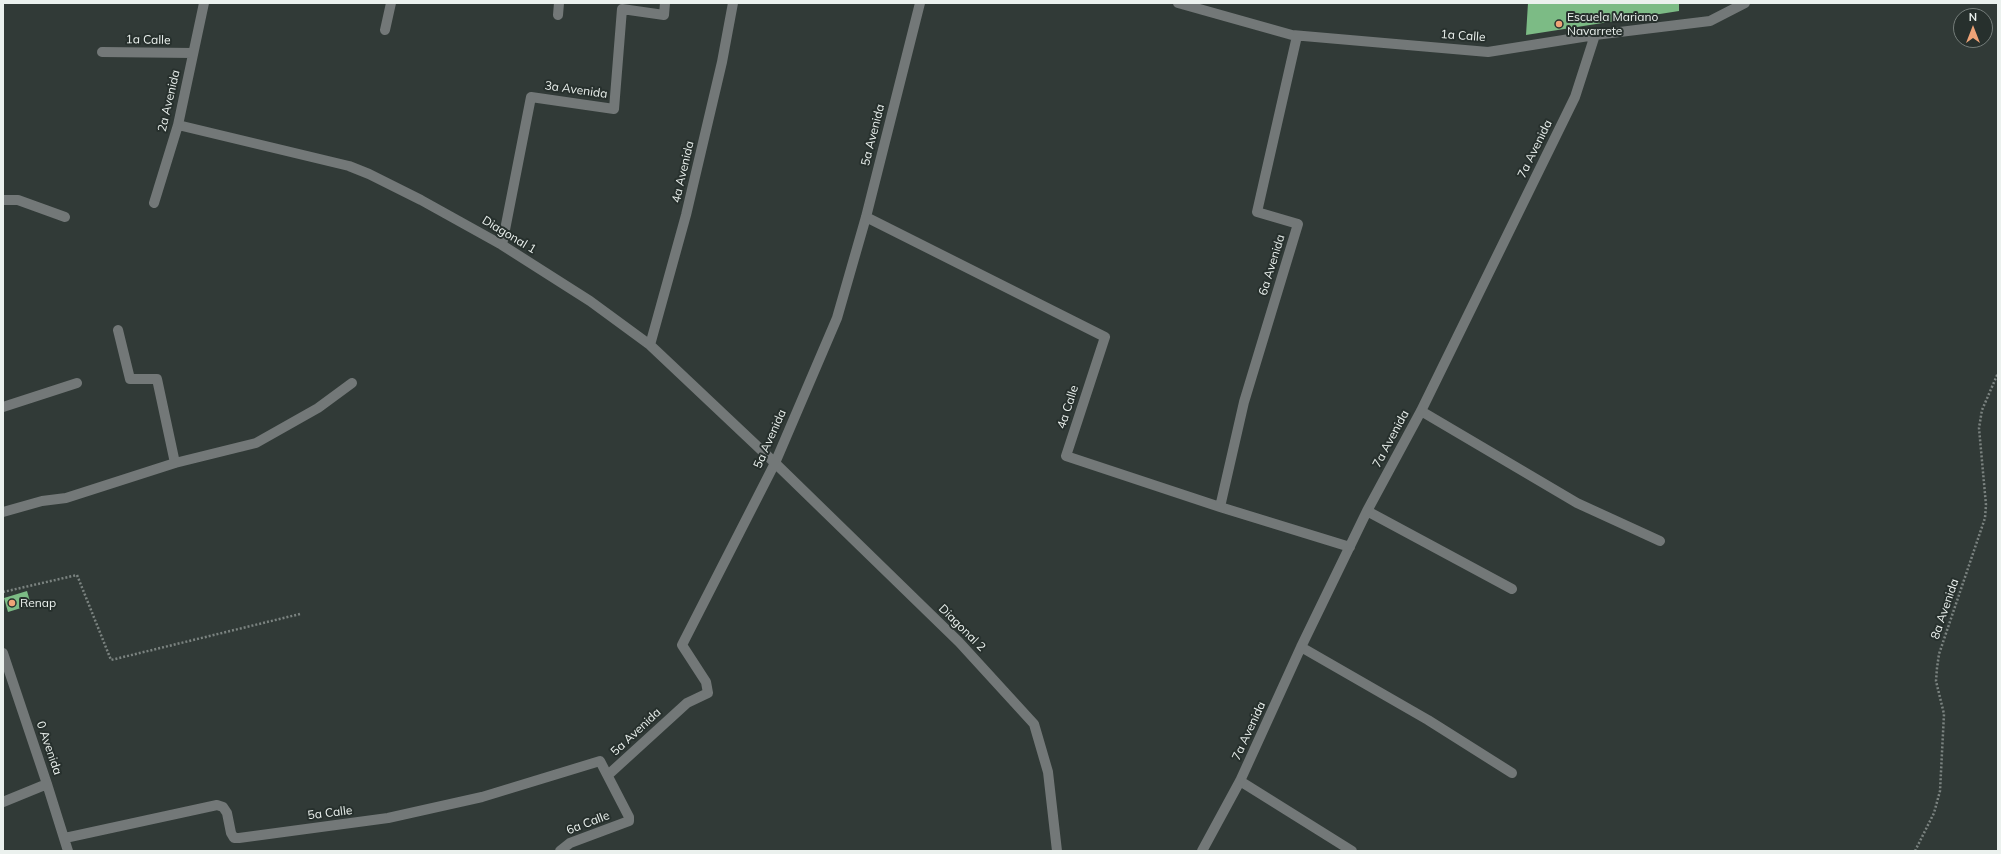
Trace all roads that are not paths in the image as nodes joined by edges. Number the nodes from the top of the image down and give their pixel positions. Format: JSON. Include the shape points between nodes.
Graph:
{"nodes":[{"id":1,"x":204,"y":3,"type":"edge"},
{"id":2,"x":391,"y":3,"type":"edge"},
{"id":3,"x":559,"y":3,"type":"edge"},
{"id":4,"x":665,"y":3,"type":"edge"},
{"id":5,"x":733,"y":3,"type":"edge"},
{"id":6,"x":920,"y":3,"type":"edge"},
{"id":7,"x":1178,"y":3,"type":"edge"},
{"id":8,"x":1745,"y":3,"type":"edge"},
{"id":9,"x":558,"y":14,"type":"dead end"},
{"id":10,"x":385,"y":30,"type":"dead end"},
{"id":11,"x":1297,"y":36,"type":"junction"},
{"id":12,"x":1595,"y":36,"type":"junction"},
{"id":13,"x":102,"y":52,"type":"dead end"},
{"id":14,"x":193,"y":53,"type":"junction"},
{"id":15,"x":178,"y":125,"type":"junction"},
{"id":16,"x":3,"y":200,"type":"edge"},
{"id":17,"x":154,"y":203,"type":"dead end"},
{"id":18,"x":65,"y":217,"type":"dead end"},
{"id":19,"x":866,"y":217,"type":"junction"},
{"id":20,"x":502,"y":245,"type":"junction"},
{"id":21,"x":118,"y":330,"type":"dead end"},
{"id":22,"x":650,"y":345,"type":"junction"},
{"id":23,"x":352,"y":383,"type":"dead end"},
{"id":24,"x":77,"y":384,"type":"dead end"},
{"id":25,"x":3,"y":407,"type":"edge"},
{"id":26,"x":1421,"y":411,"type":"junction"},
{"id":27,"x":175,"y":463,"type":"junction"},
{"id":28,"x":775,"y":463,"type":"junction"},
{"id":29,"x":1220,"y":507,"type":"junction"},
{"id":30,"x":1367,"y":511,"type":"junction"},
{"id":31,"x":3,"y":512,"type":"edge"},
{"id":32,"x":1660,"y":540,"type":"dead end"},
{"id":33,"x":1350,"y":547,"type":"junction"},
{"id":34,"x":1512,"y":589,"type":"dead end"},
{"id":35,"x":1301,"y":647,"type":"junction"},
{"id":36,"x":3,"y":653,"type":"edge"},
{"id":37,"x":6,"y":676,"type":"edge"},
{"id":38,"x":1512,"y":773,"type":"dead end"},
{"id":39,"x":608,"y":775,"type":"junction"},
{"id":40,"x":1240,"y":780,"type":"junction"},
{"id":41,"x":47,"y":784,"type":"junction"},
{"id":42,"x":3,"y":802,"type":"edge"},
{"id":43,"x":65,"y":838,"type":"junction"},
{"id":44,"x":68,"y":851,"type":"edge"},
{"id":45,"x":560,"y":851,"type":"edge"},
{"id":46,"x":1057,"y":851,"type":"edge"},
{"id":47,"x":1202,"y":851,"type":"edge"},
{"id":48,"x":1352,"y":851,"type":"edge"}],
"edges":[{"from":1,"to":14,"type":"street","name":"2a Avenida"},
{"from":2,"to":10,"type":"street"},
{"from":3,"to":9,"type":"street"},
{"from":4,"to":20,"type":"street","name":"3a Avenida","via":[[664,15],[622,9],[614,109],[531,97]]},
{"from":5,"to":22,"type":"street","name":"4a Avenida","via":[[688,207]]},
{"from":6,"to":19,"type":"street","name":"5a Avenida"},
{"from":7,"to":11,"type":"street","name":"1a Calle"},
{"from":8,"to":12,"type":"street","name":"1a Calle","via":[[1710,21]]},
{"from":11,"to":12,"type":"street","name":"1a Calle","via":[[1488,52]]},
{"from":11,"to":29,"type":"street","name":"6a Avenida","via":[[1256,212],[1298,224],[1244,402]]},
{"from":12,"to":26,"type":"street","name":"7a Avenida","via":[[1575,97]]},
{"from":13,"to":14,"type":"street","name":"1a Calle"},
{"from":14,"to":15,"type":"street","name":"2a Avenida"},
{"from":15,"to":17,"type":"street","name":"2a Avenida"},
{"from":15,"to":20,"type":"street","name":"Diagonal 1","via":[[349,166],[421,200]]},
{"from":16,"to":18,"type":"street","via":[[18,200]]},
{"from":19,"to":28,"type":"street","name":"5a Avenida","via":[[837,318]]},
{"from":19,"to":29,"type":"street","name":"4a Calle","via":[[1105,337],[1066,456]]},
{"from":20,"to":22,"type":"street","name":"Diagonal 1","via":[[590,301]]},
{"from":21,"to":27,"type":"street","via":[[130,378],[157,378]]},
{"from":22,"to":28,"type":"street","name":"Diagonal 1"},
{"from":23,"to":27,"type":"street","via":[[318,408],[270,437],[256,443]]},
{"from":24,"to":25,"type":"street"},
{"from":26,"to":30,"type":"street","name":"7a Avenida"},
{"from":26,"to":32,"type":"street","via":[[1576,503]]},
{"from":27,"to":31,"type":"street","via":[[66,498],[42,501]]},
{"from":28,"to":39,"type":"street","name":"5a Avenida","via":[[682,645],[706,682],[708,693],[687,703]]},
{"from":28,"to":46,"type":"street","name":"Diagonal 2","via":[[959,642],[1034,724],[1048,772]]},
{"from":29,"to":33,"type":"street","name":"4a Calle"},
{"from":30,"to":33,"type":"street","name":"7a Avenida"},
{"from":30,"to":34,"type":"street"},
{"from":33,"to":35,"type":"street","name":"7a Avenida"},
{"from":35,"to":38,"type":"street","via":[[1428,720]]},
{"from":35,"to":40,"type":"street","name":"7a Avenida"},
{"from":36,"to":37,"type":"street","name":"0 Avenida"},
{"from":37,"to":41,"type":"street","name":"0 Avenida"},
{"from":39,"to":43,"type":"street","name":"5a Calle","via":[[602,762],[596,761],[446,806],[388,818],[239,838],[234,838],[227,813],[217,804]]},
{"from":39,"to":45,"type":"street","name":"6a Calle","via":[[629,817],[627,822],[570,842]]},
{"from":40,"to":47,"type":"street","name":"7a Avenida"},
{"from":40,"to":48,"type":"street"},
{"from":41,"to":42,"type":"street"},
{"from":41,"to":43,"type":"street","name":"0 Avenida"},
{"from":43,"to":44,"type":"street","name":"0 Avenida"}]}
